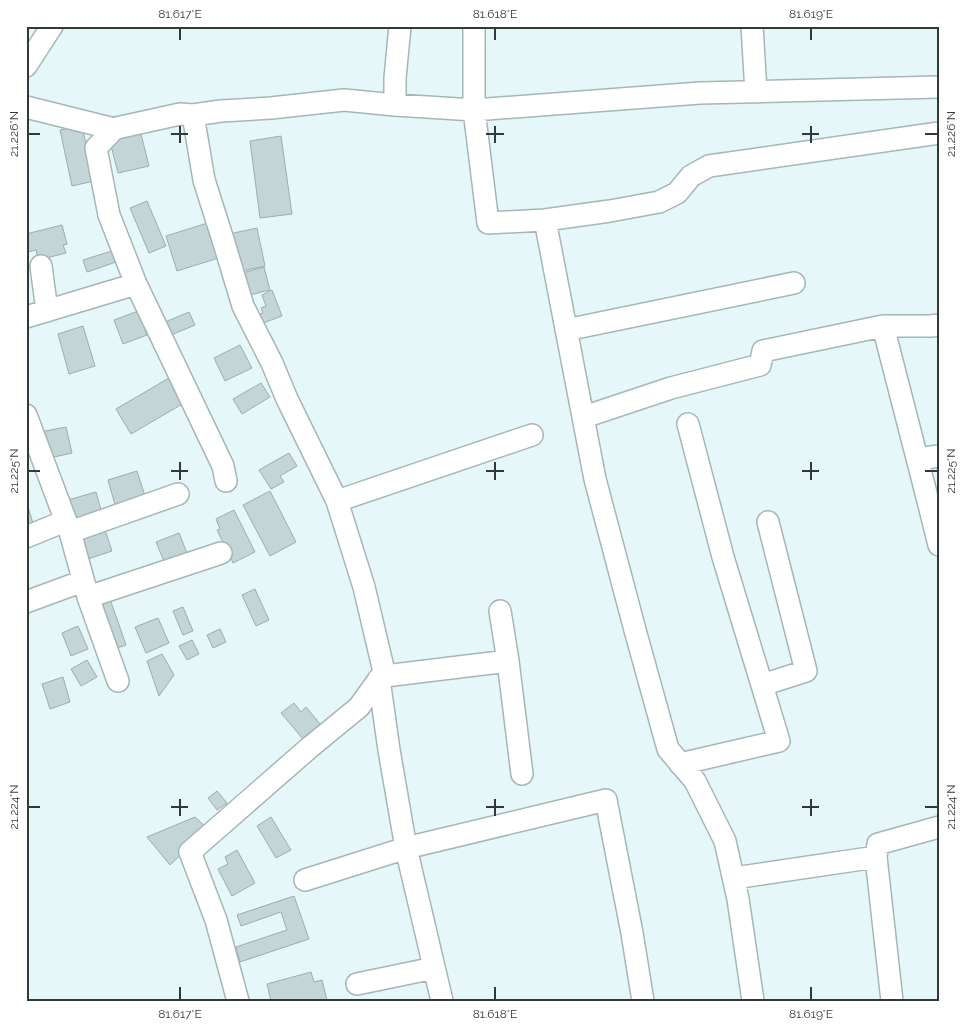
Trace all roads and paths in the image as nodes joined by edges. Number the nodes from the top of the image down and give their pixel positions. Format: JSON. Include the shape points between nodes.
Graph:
{"nodes":[{"id":1,"x":52,"y":26,"type":"edge"},
{"id":2,"x":400,"y":26,"type":"edge"},
{"id":3,"x":474,"y":26,"type":"edge"},
{"id":4,"x":752,"y":26,"type":"edge"},
{"id":5,"x":26,"y":66,"type":"edge"},
{"id":6,"x":939,"y":86,"type":"edge"},
{"id":7,"x":756,"y":92,"type":"junction"},
{"id":8,"x":395,"y":105,"type":"junction"},
{"id":9,"x":26,"y":107,"type":"edge"},
{"id":10,"x":474,"y":110,"type":"junction"},
{"id":11,"x":193,"y":115,"type":"junction"},
{"id":12,"x":112,"y":128,"type":"junction"},
{"id":13,"x":939,"y":133,"type":"edge"},
{"id":14,"x":545,"y":220,"type":"junction"},
{"id":15,"x":41,"y":266,"type":"dead end"},
{"id":16,"x":794,"y":283,"type":"dead end"},
{"id":17,"x":136,"y":284,"type":"junction"},
{"id":18,"x":47,"y":311,"type":"junction"},
{"id":19,"x":26,"y":317,"type":"edge"},
{"id":20,"x":939,"y":325,"type":"edge"},
{"id":21,"x":883,"y":326,"type":"junction"},
{"id":22,"x":566,"y":330,"type":"junction"},
{"id":23,"x":26,"y":415,"type":"edge"},
{"id":24,"x":584,"y":417,"type":"junction"},
{"id":25,"x":688,"y":424,"type":"dead end"},
{"id":26,"x":532,"y":435,"type":"dead end"},
{"id":27,"x":30,"y":439,"type":"edge"},
{"id":28,"x":939,"y":456,"type":"edge"},
{"id":29,"x":918,"y":459,"type":"junction"},
{"id":30,"x":226,"y":481,"type":"dead end"},
{"id":31,"x":178,"y":494,"type":"dead end"},
{"id":32,"x":337,"y":501,"type":"junction"},
{"id":33,"x":768,"y":522,"type":"dead end"},
{"id":34,"x":67,"y":526,"type":"junction"},
{"id":35,"x":26,"y":537,"type":"edge"},
{"id":36,"x":939,"y":545,"type":"edge"},
{"id":37,"x":221,"y":553,"type":"dead end"},
{"id":38,"x":86,"y":589,"type":"junction"},
{"id":39,"x":26,"y":602,"type":"edge"},
{"id":40,"x":500,"y":611,"type":"dead end"},
{"id":41,"x":508,"y":661,"type":"junction"},
{"id":42,"x":382,"y":678,"type":"junction"},
{"id":43,"x":118,"y":680,"type":"dead end"},
{"id":44,"x":762,"y":684,"type":"junction"},
{"id":45,"x":680,"y":764,"type":"junction"},
{"id":46,"x":522,"y":774,"type":"dead end"},
{"id":47,"x":939,"y":827,"type":"edge"},
{"id":48,"x":406,"y":848,"type":"junction"},
{"id":49,"x":876,"y":857,"type":"junction"},
{"id":50,"x":734,"y":878,"type":"junction"},
{"id":51,"x":305,"y":880,"type":"dead end"},
{"id":52,"x":434,"y":968,"type":"junction"},
{"id":53,"x":357,"y":984,"type":"dead end"},
{"id":54,"x":238,"y":1001,"type":"edge"},
{"id":55,"x":442,"y":1001,"type":"edge"},
{"id":56,"x":643,"y":1001,"type":"edge"},
{"id":57,"x":753,"y":1001,"type":"edge"},
{"id":58,"x":892,"y":1001,"type":"edge"}],
"edges":[{"from":1,"to":5,"type":"street"},
{"from":2,"to":8,"type":"street"},
{"from":3,"to":10,"type":"street"},
{"from":4,"to":7,"type":"street"},
{"from":6,"to":7,"type":"street"},
{"from":7,"to":10,"type":"street"},
{"from":8,"to":10,"type":"street"},
{"from":8,"to":11,"type":"street","via":[[344,100]]},
{"from":9,"to":12,"type":"street"},
{"from":10,"to":14,"type":"street","via":[[488,223]]},
{"from":11,"to":12,"type":"street","via":[[180,114]]},
{"from":11,"to":32,"type":"street","via":[[204,180],[243,306]]},
{"from":12,"to":17,"type":"street","via":[[96,148],[109,215]]},
{"from":13,"to":14,"type":"street","via":[[709,166],[691,176],[677,193],[658,202]]},
{"from":14,"to":22,"type":"street"},
{"from":15,"to":18,"type":"street"},
{"from":16,"to":22,"type":"street"},
{"from":17,"to":18,"type":"street"},
{"from":17,"to":30,"type":"street","via":[[223,466]]},
{"from":18,"to":19,"type":"street"},
{"from":20,"to":21,"type":"street"},
{"from":21,"to":24,"type":"street","via":[[763,351],[760,365],[671,388]]},
{"from":21,"to":29,"type":"street"},
{"from":22,"to":24,"type":"street"},
{"from":23,"to":27,"type":"street"},
{"from":24,"to":45,"type":"street","via":[[596,479],[637,639],[668,749]]},
{"from":25,"to":44,"type":"street","via":[[723,557]]},
{"from":26,"to":32,"type":"street"},
{"from":27,"to":34,"type":"street"},
{"from":28,"to":29,"type":"street"},
{"from":29,"to":36,"type":"street"},
{"from":31,"to":34,"type":"street"},
{"from":32,"to":42,"type":"street","via":[[364,587]]},
{"from":33,"to":44,"type":"street","via":[[806,671]]},
{"from":34,"to":35,"type":"street"},
{"from":34,"to":38,"type":"street"},
{"from":37,"to":38,"type":"street"},
{"from":38,"to":39,"type":"street"},
{"from":38,"to":43,"type":"street"},
{"from":40,"to":41,"type":"street"},
{"from":41,"to":42,"type":"street"},
{"from":41,"to":46,"type":"street"},
{"from":42,"to":48,"type":"street","via":[[389,750]]},
{"from":42,"to":54,"type":"street","via":[[359,707],[190,852],[216,920]]},
{"from":44,"to":45,"type":"street","via":[[779,741]]},
{"from":45,"to":50,"type":"street","via":[[695,781],[725,841]]},
{"from":47,"to":49,"type":"street","via":[[878,844]]},
{"from":48,"to":51,"type":"street"},
{"from":48,"to":52,"type":"street"},
{"from":48,"to":56,"type":"street","via":[[606,800]]},
{"from":49,"to":50,"type":"street"},
{"from":49,"to":58,"type":"street"},
{"from":50,"to":57,"type":"street"},
{"from":52,"to":53,"type":"street"},
{"from":52,"to":55,"type":"street"}]}
